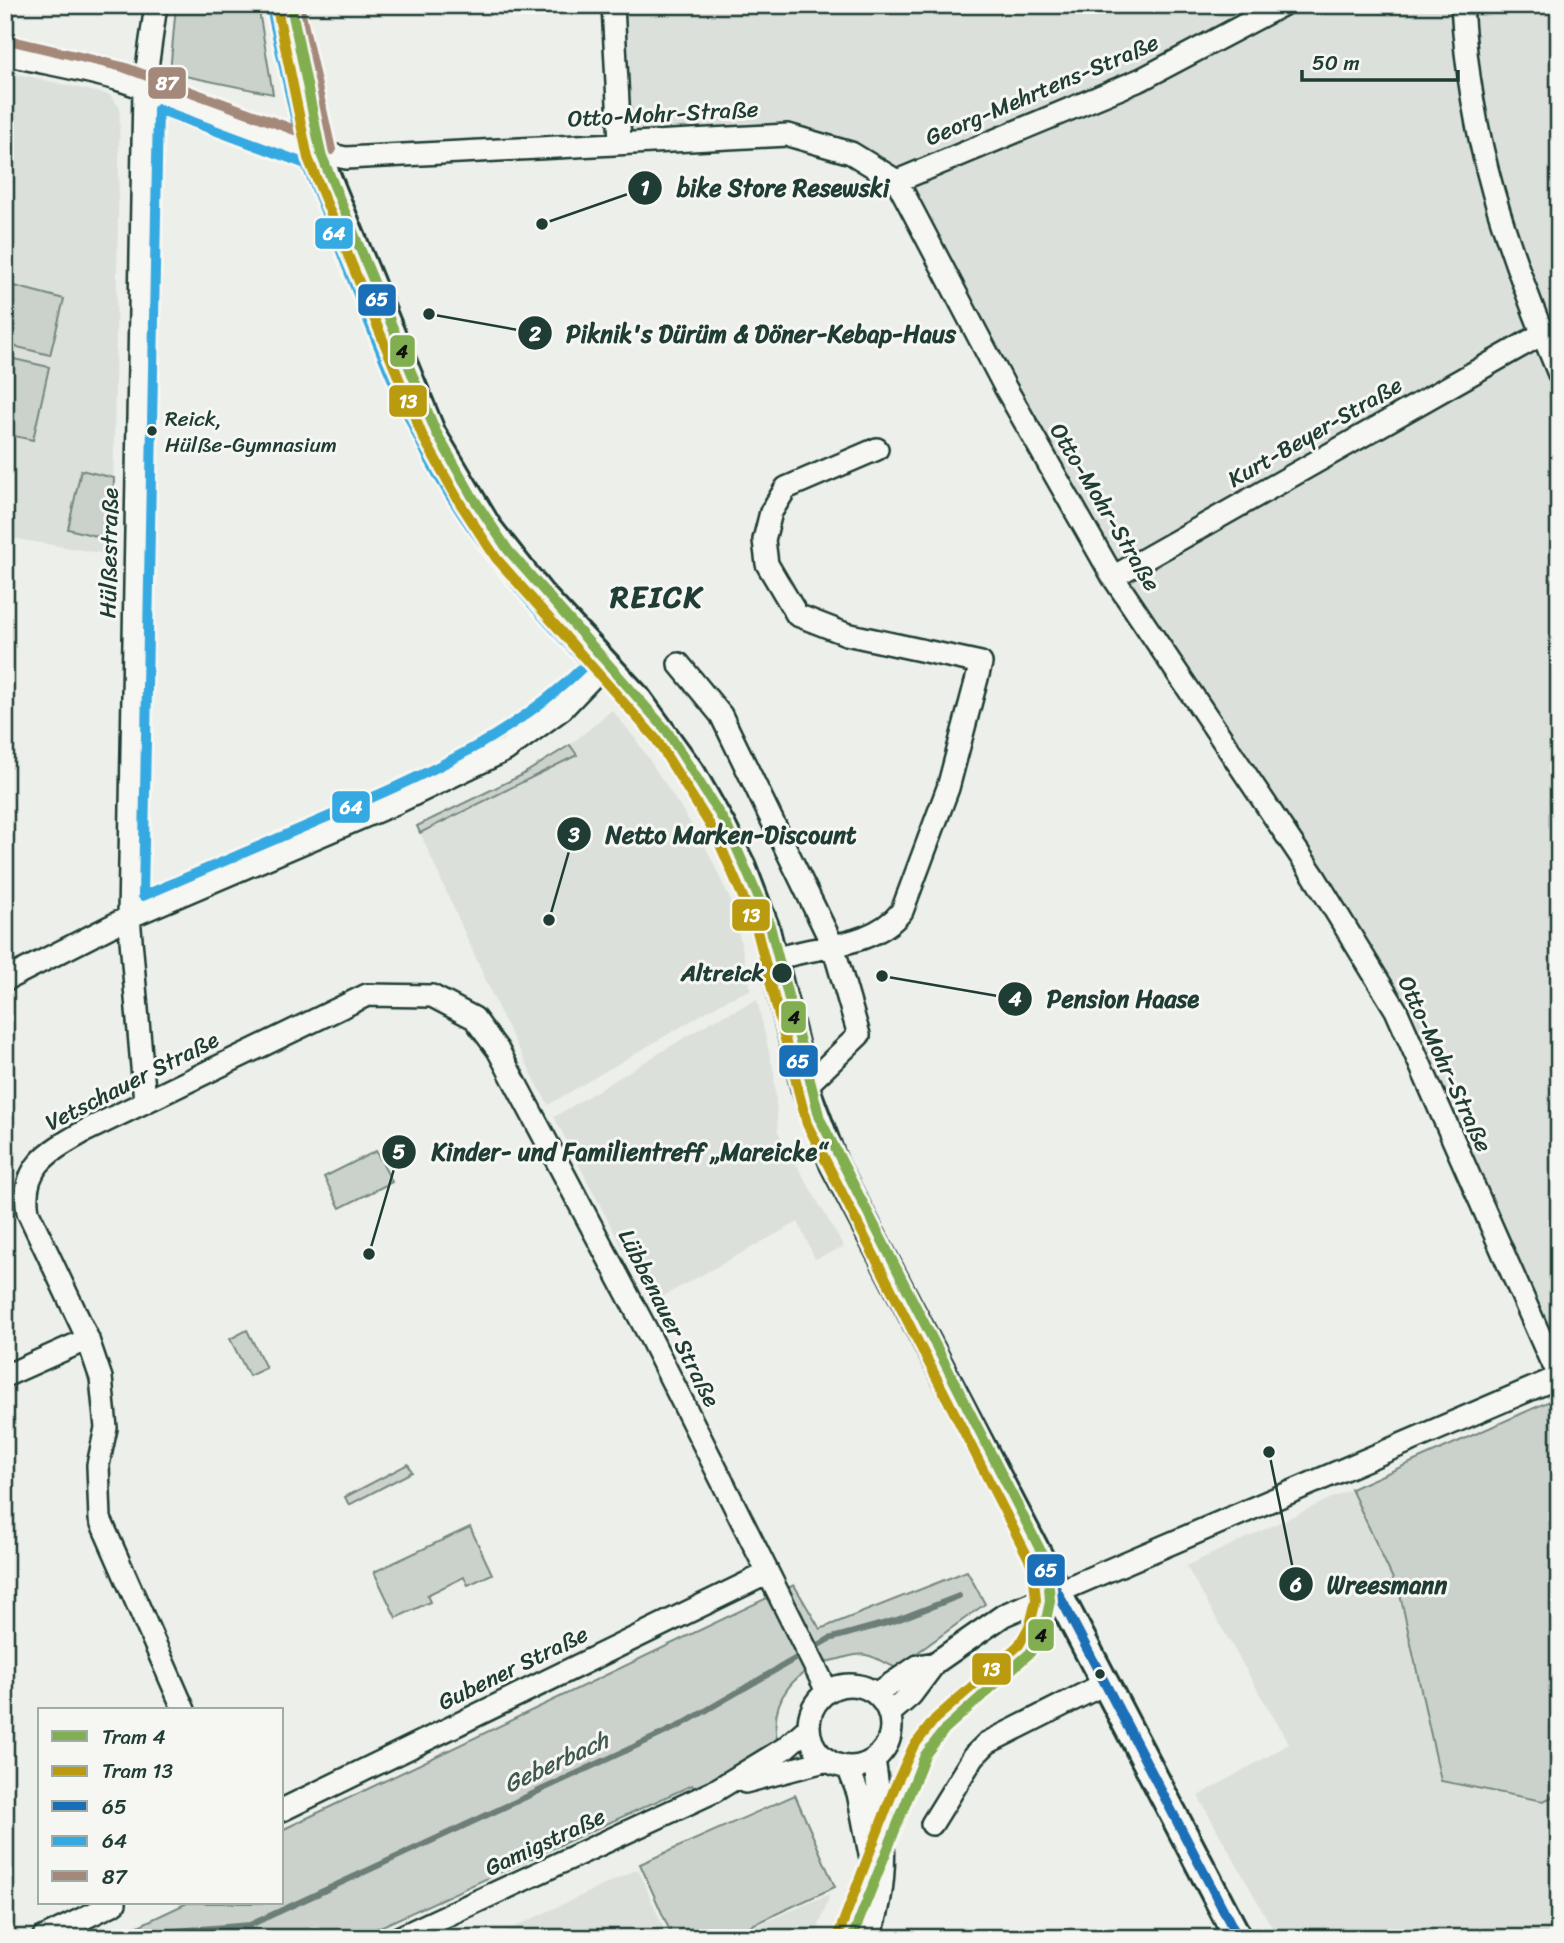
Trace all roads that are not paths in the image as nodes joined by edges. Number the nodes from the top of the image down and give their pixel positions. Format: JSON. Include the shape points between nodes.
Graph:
{"nodes":[{"id":1,"x":156,"y":5,"type":"edge"},
{"id":2,"x":285,"y":5,"type":"edge"},
{"id":3,"x":613,"y":5,"type":"edge"},
{"id":4,"x":1282,"y":5,"type":"edge"},
{"id":5,"x":1462,"y":5,"type":"edge"},
{"id":6,"x":5,"y":54,"type":"edge"},
{"id":7,"x":144,"y":89,"type":"junction"},
{"id":8,"x":620,"y":142,"type":"junction"},
{"id":9,"x":317,"y":153,"type":"junction"},
{"id":10,"x":897,"y":181,"type":"junction"},
{"id":11,"x":1542,"y":334,"type":"junction"},
{"id":12,"x":1559,"y":373,"type":"edge"},
{"id":13,"x":877,"y":449,"type":"dead end"},
{"id":14,"x":1113,"y":577,"type":"junction"},
{"id":15,"x":606,"y":664,"type":"junction"},
{"id":16,"x":679,"y":664,"type":"dead end"},
{"id":17,"x":129,"y":917,"type":"junction"},
{"id":18,"x":833,"y":946,"type":"junction"},
{"id":19,"x":775,"y":959,"type":"junction"},
{"id":20,"x":5,"y":981,"type":"edge"},
{"id":21,"x":432,"y":996,"type":"joint"},
{"id":22,"x":805,"y":1087,"type":"junction"},
{"id":23,"x":145,"y":1101,"type":"junction"},
{"id":24,"x":88,"y":1339,"type":"junction"},
{"id":25,"x":1559,"y":1372,"type":"edge"},
{"id":26,"x":5,"y":1376,"type":"edge"},
{"id":27,"x":1559,"y":1377,"type":"edge"},
{"id":28,"x":768,"y":1573,"type":"junction"},
{"id":29,"x":1057,"y":1592,"type":"junction"},
{"id":30,"x":935,"y":1663,"type":"junction"},
{"id":31,"x":1104,"y":1684,"type":"junction"},
{"id":32,"x":827,"y":1691,"type":"junction"},
{"id":33,"x":876,"y":1694,"type":"junction"},
{"id":34,"x":183,"y":1708,"type":"edge"},
{"id":35,"x":889,"y":1713,"type":"junction"},
{"id":36,"x":809,"y":1727,"type":"junction"},
{"id":37,"x":874,"y":1759,"type":"junction"},
{"id":38,"x":838,"y":1763,"type":"junction"},
{"id":39,"x":713,"y":1792,"type":"junction"},
{"id":40,"x":284,"y":1809,"type":"edge"},
{"id":41,"x":932,"y":1824,"type":"dead end"},
{"id":42,"x":113,"y":1904,"type":"edge"},
{"id":43,"x":877,"y":1908,"type":"junction"},
{"id":44,"x":410,"y":1935,"type":"edge"},
{"id":45,"x":43,"y":1938,"type":"edge"},
{"id":46,"x":869,"y":1938,"type":"edge"},
{"id":47,"x":1238,"y":1938,"type":"edge"}],
"edges":[{"from":1,"to":7,"type":"street","name":"Hülßestraße"},
{"from":2,"to":9,"type":"street"},
{"from":3,"to":8,"type":"street"},
{"from":4,"to":10,"type":"street","name":"Georg-Mehrtens-Straße","via":[[1142,79]]},
{"from":5,"to":11,"type":"street","via":[[1476,134],[1487,179]]},
{"from":6,"to":7,"type":"street","name":"Otto-Mohr-Straße"},
{"from":7,"to":9,"type":"street","name":"Otto-Mohr-Straße"},
{"from":7,"to":17,"type":"street","name":"Hülßestraße"},
{"from":8,"to":9,"type":"street","name":"Otto-Mohr-Straße","via":[[360,158]]},
{"from":8,"to":10,"type":"street","name":"Otto-Mohr-Straße","via":[[788,135],[851,153]]},
{"from":9,"to":15,"type":"street","via":[[416,399],[449,467],[488,528],[551,606]]},
{"from":10,"to":14,"type":"street","name":"Otto-Mohr-Straße","via":[[1005,387]]},
{"from":11,"to":12,"type":"street"},
{"from":11,"to":14,"type":"street","name":"Kurt-Beyer-Straße"},
{"from":13,"to":18,"type":"street","via":[[786,488],[771,512],[764,540],[767,564],[797,615],[870,641],[981,663],[948,788],[902,911],[889,927]]},
{"from":14,"to":25,"type":"street","name":"Otto-Mohr-Straße","via":[[1314,876],[1396,1010]]},
{"from":15,"to":17,"type":"street","via":[[562,709],[506,750],[396,803]]},
{"from":15,"to":19,"type":"street","via":[[692,774],[744,871]]},
{"from":16,"to":18,"type":"street","via":[[721,715]]},
{"from":17,"to":20,"type":"street"},
{"from":17,"to":23,"type":"street","name":"Hülßestraße"},
{"from":18,"to":19,"type":"street"},
{"from":18,"to":22,"type":"street","via":[[859,1035]]},
{"from":19,"to":22,"type":"street"},
{"from":21,"to":23,"type":"street","name":"Vetschauer Straße","via":[[367,995]]},
{"from":21,"to":28,"type":"street","name":"Lübbenauer Straße","via":[[474,1018],[498,1050]]},
{"from":22,"to":29,"type":"street","via":[[834,1164]]},
{"from":23,"to":24,"type":"street","name":"Vetschauer Straße","via":[[45,1155],[34,1170],[26,1195],[29,1212]]},
{"from":24,"to":26,"type":"street"},
{"from":24,"to":34,"type":"street","name":"Vetschauer Straße","via":[[105,1396],[106,1428],[97,1491],[100,1519]]},
{"from":27,"to":29,"type":"street"},
{"from":28,"to":32,"type":"street","name":"Lübbenauer Straße"},
{"from":28,"to":40,"type":"street","name":"Gubener Straße"},
{"from":29,"to":30,"type":"street","via":[[1004,1615]]},
{"from":29,"to":31,"type":"street"},
{"from":30,"to":33,"type":"street","via":[[918,1666]]},
{"from":30,"to":35,"type":"street","via":[[911,1695]]},
{"from":31,"to":41,"type":"street","via":[[987,1743]]},
{"from":31,"to":47,"type":"street"},
{"from":32,"to":33,"type":"street","via":[[852,1685]]},
{"from":32,"to":36,"type":"street","name":"Gamigstraße","via":[[813,1707]]},
{"from":33,"to":35,"type":"street"},
{"from":35,"to":37,"type":"street","via":[[889,1739]]},
{"from":36,"to":38,"type":"street","via":[[818,1751]]},
{"from":36,"to":39,"type":"street","name":"Gamigstraße","via":[[785,1748]]},
{"from":37,"to":38,"type":"street","name":"Gamigstraße"},
{"from":37,"to":43,"type":"street","via":[[884,1825]]},
{"from":38,"to":39,"type":"street","name":"Gamigstraße","via":[[796,1766]]},
{"from":38,"to":43,"type":"street","via":[[858,1793],[872,1854]]},
{"from":39,"to":44,"type":"street","name":"Gamigstraße"},
{"from":42,"to":45,"type":"street"},
{"from":43,"to":46,"type":"street"}]}
